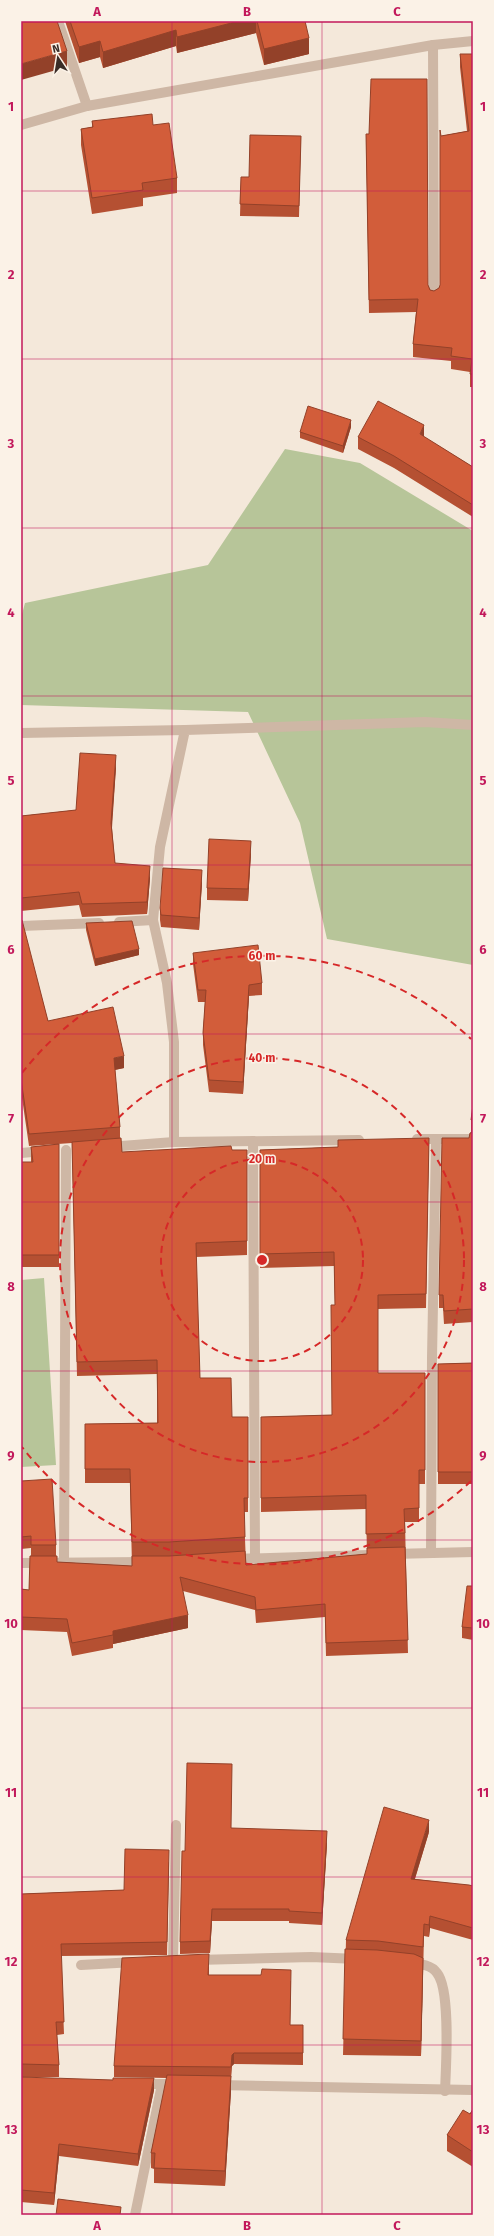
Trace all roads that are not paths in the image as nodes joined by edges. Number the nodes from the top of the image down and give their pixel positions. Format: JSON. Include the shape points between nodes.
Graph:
{"nodes":[{"id":1,"x":58,"y":21,"type":"edge"},
{"id":2,"x":473,"y":41,"type":"edge"},
{"id":3,"x":433,"y":45,"type":"junction"},
{"id":4,"x":87,"y":106,"type":"junction"},
{"id":5,"x":21,"y":125,"type":"edge"},
{"id":6,"x":434,"y":298,"type":"edge"},
{"id":7,"x":473,"y":725,"type":"edge"},
{"id":8,"x":185,"y":730,"type":"junction"},
{"id":9,"x":21,"y":733,"type":"edge"},
{"id":10,"x":153,"y":920,"type":"junction"},
{"id":11,"x":21,"y":926,"type":"edge"},
{"id":12,"x":404,"y":1139,"type":"edge"},
{"id":13,"x":436,"y":1139,"type":"junction"},
{"id":14,"x":473,"y":1139,"type":"edge"},
{"id":15,"x":373,"y":1140,"type":"edge"},
{"id":16,"x":253,"y":1141,"type":"junction"},
{"id":17,"x":174,"y":1142,"type":"junction"},
{"id":18,"x":96,"y":1148,"type":"edge"},
{"id":19,"x":21,"y":1153,"type":"edge"},
{"id":20,"x":473,"y":1552,"type":"edge"},
{"id":21,"x":431,"y":1553,"type":"junction"},
{"id":22,"x":255,"y":1557,"type":"junction"},
{"id":23,"x":224,"y":1559,"type":"edge"},
{"id":24,"x":64,"y":1562,"type":"junction"},
{"id":25,"x":21,"y":1563,"type":"edge"},
{"id":26,"x":154,"y":1563,"type":"edge"},
{"id":27,"x":176,"y":1825,"type":"dead end"},
{"id":28,"x":371,"y":1959,"type":"edge"},
{"id":29,"x":142,"y":1962,"type":"edge"},
{"id":30,"x":400,"y":1962,"type":"edge"},
{"id":31,"x":81,"y":1965,"type":"dead end"},
{"id":32,"x":130,"y":2084,"type":"edge"},
{"id":33,"x":162,"y":2084,"type":"junction"},
{"id":34,"x":189,"y":2084,"type":"edge"},
{"id":35,"x":205,"y":2085,"type":"edge"},
{"id":36,"x":473,"y":2090,"type":"edge"},
{"id":37,"x":445,"y":2091,"type":"junction"},
{"id":38,"x":135,"y":2215,"type":"edge"}],
"edges":[{"from":1,"to":4,"type":"street"},
{"from":2,"to":3,"type":"street"},
{"from":3,"to":4,"type":"street"},
{"from":3,"to":6,"type":"street"},
{"from":4,"to":5,"type":"street"},
{"from":7,"to":8,"type":"street","via":[[425,722]]},
{"from":8,"to":9,"type":"street"},
{"from":8,"to":10,"type":"street","via":[[160,847]]},
{"from":10,"to":11,"type":"street"},
{"from":10,"to":17,"type":"street","via":[[167,983],[174,1042]]},
{"from":12,"to":13,"type":"street"},
{"from":13,"to":14,"type":"street"},
{"from":13,"to":21,"type":"street"},
{"from":15,"to":16,"type":"street"},
{"from":16,"to":17,"type":"street"},
{"from":16,"to":22,"type":"street"},
{"from":17,"to":18,"type":"street"},
{"from":19,"to":24,"type":"street","via":[[69,1150]]},
{"from":20,"to":21,"type":"street"},
{"from":21,"to":22,"type":"street"},
{"from":22,"to":23,"type":"street"},
{"from":24,"to":25,"type":"street"},
{"from":24,"to":26,"type":"street"},
{"from":27,"to":28,"type":"street","via":[[177,1960],[311,1957]]},
{"from":29,"to":31,"type":"street"},
{"from":30,"to":37,"type":"street","via":[[428,1966],[437,1972],[440,1978],[447,2017]]},
{"from":32,"to":33,"type":"street"},
{"from":33,"to":34,"type":"street"},
{"from":33,"to":38,"type":"street"},
{"from":35,"to":37,"type":"street"},
{"from":36,"to":37,"type":"street"}]}
